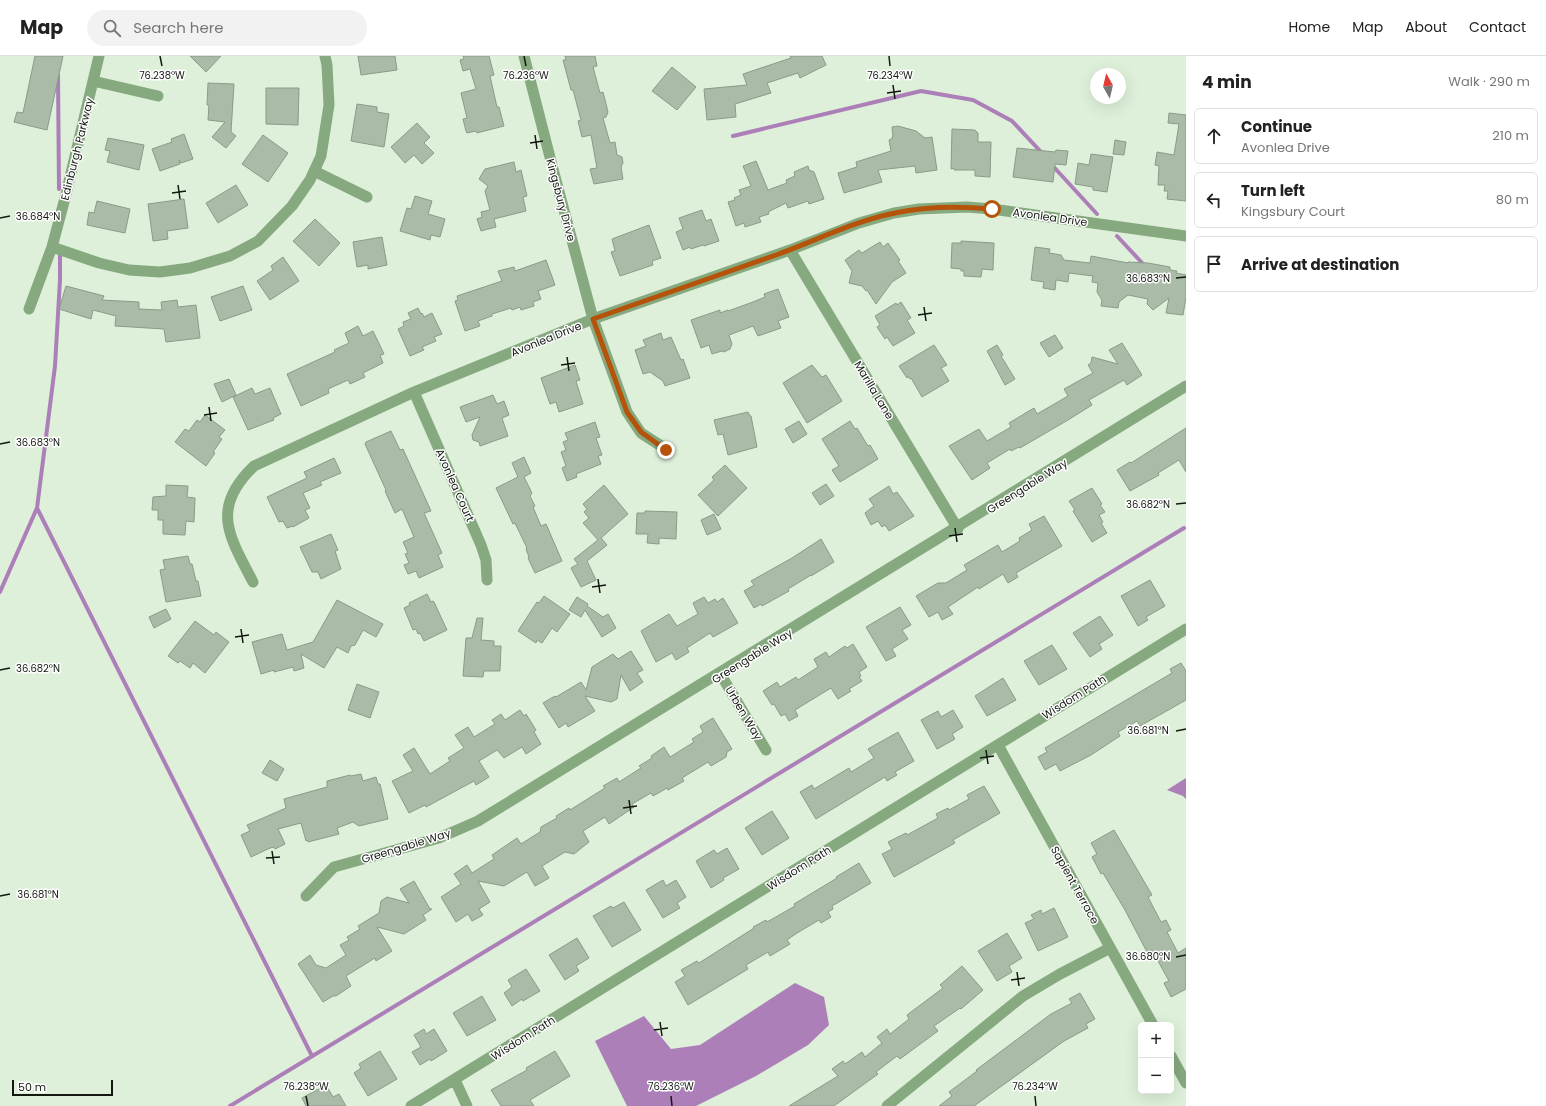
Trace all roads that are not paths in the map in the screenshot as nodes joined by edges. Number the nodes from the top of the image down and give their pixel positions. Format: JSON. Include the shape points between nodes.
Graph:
{"nodes":[{"id":1,"x":99,"y":56,"type":"edge"},
{"id":2,"x":325,"y":56,"type":"edge"},
{"id":3,"x":524,"y":56,"type":"edge"},
{"id":4,"x":93,"y":81,"type":"junction"},
{"id":5,"x":158,"y":96,"type":"dead end"},
{"id":6,"x":314,"y":170,"type":"junction"},
{"id":7,"x":367,"y":197,"type":"dead end"},
{"id":8,"x":1186,"y":236,"type":"edge"},
{"id":9,"x":52,"y":247,"type":"junction"},
{"id":10,"x":790,"y":250,"type":"junction"},
{"id":11,"x":29,"y":309,"type":"dead end"},
{"id":12,"x":593,"y":319,"type":"junction"},
{"id":13,"x":1186,"y":386,"type":"edge"},
{"id":14,"x":414,"y":392,"type":"junction"},
{"id":15,"x":666,"y":450,"type":"dead end"},
{"id":16,"x":958,"y":529,"type":"junction"},
{"id":17,"x":488,"y":580,"type":"dead end"},
{"id":18,"x":253,"y":582,"type":"dead end"},
{"id":19,"x":1186,"y":629,"type":"edge"},
{"id":20,"x":721,"y":675,"type":"junction"},
{"id":21,"x":998,"y":745,"type":"junction"},
{"id":22,"x":766,"y":750,"type":"dead end"},
{"id":23,"x":306,"y":896,"type":"dead end"},
{"id":24,"x":1110,"y":948,"type":"junction"},
{"id":25,"x":1152,"y":1022,"type":"edge"},
{"id":26,"x":1172,"y":1058,"type":"edge"},
{"id":27,"x":455,"y":1080,"type":"junction"},
{"id":28,"x":1186,"y":1083,"type":"edge"},
{"id":29,"x":412,"y":1106,"type":"edge"},
{"id":30,"x":467,"y":1106,"type":"edge"},
{"id":31,"x":887,"y":1106,"type":"edge"}],
"edges":[{"from":1,"to":4,"type":"street","name":"Edinburgh Parkway"},
{"from":2,"to":6,"type":"street","via":[[329,105],[321,156]]},
{"from":3,"to":12,"type":"street","name":"Kingsbury Drive"},
{"from":4,"to":5,"type":"street"},
{"from":4,"to":9,"type":"street","name":"Edinburgh Parkway"},
{"from":6,"to":7,"type":"street"},
{"from":6,"to":9,"type":"street","via":[[292,206],[258,241],[230,256],[190,268],[160,272],[129,270]]},
{"from":8,"to":10,"type":"street","name":"Avonlea Drive","via":[[992,209],[937,207],[894,213],[859,223]]},
{"from":9,"to":11,"type":"street","name":"Edinburgh Parkway"},
{"from":10,"to":12,"type":"street","name":"Avonlea Drive"},
{"from":10,"to":16,"type":"street","name":"Marilla Lane"},
{"from":12,"to":14,"type":"street","name":"Avonlea Drive"},
{"from":12,"to":15,"type":"street","name":"Kingsbury Drive","via":[[627,412],[641,432]]},
{"from":13,"to":16,"type":"street","name":"Greengable Way"},
{"from":14,"to":17,"type":"street","name":"Avonlea Court","via":[[481,545]]},
{"from":14,"to":18,"type":"street","name":"Avonlea Drive","via":[[254,466],[241,478],[232,493],[227,510],[228,528],[233,545]]},
{"from":16,"to":20,"type":"street","name":"Greengable Way"},
{"from":19,"to":21,"type":"street","name":"Wisdom Path"},
{"from":20,"to":22,"type":"street","name":"Urben Way"},
{"from":20,"to":23,"type":"street","name":"Greengable Way","via":[[478,821],[439,838],[334,867]]},
{"from":21,"to":24,"type":"street","name":"Sapient Terrace"},
{"from":21,"to":27,"type":"street","name":"Wisdom Path"},
{"from":24,"to":25,"type":"street","name":"Sapient Terrace"},
{"from":24,"to":31,"type":"street","via":[[1023,996]]},
{"from":26,"to":28,"type":"street"},
{"from":27,"to":29,"type":"street","name":"Wisdom Path"},
{"from":27,"to":30,"type":"street"}]}
